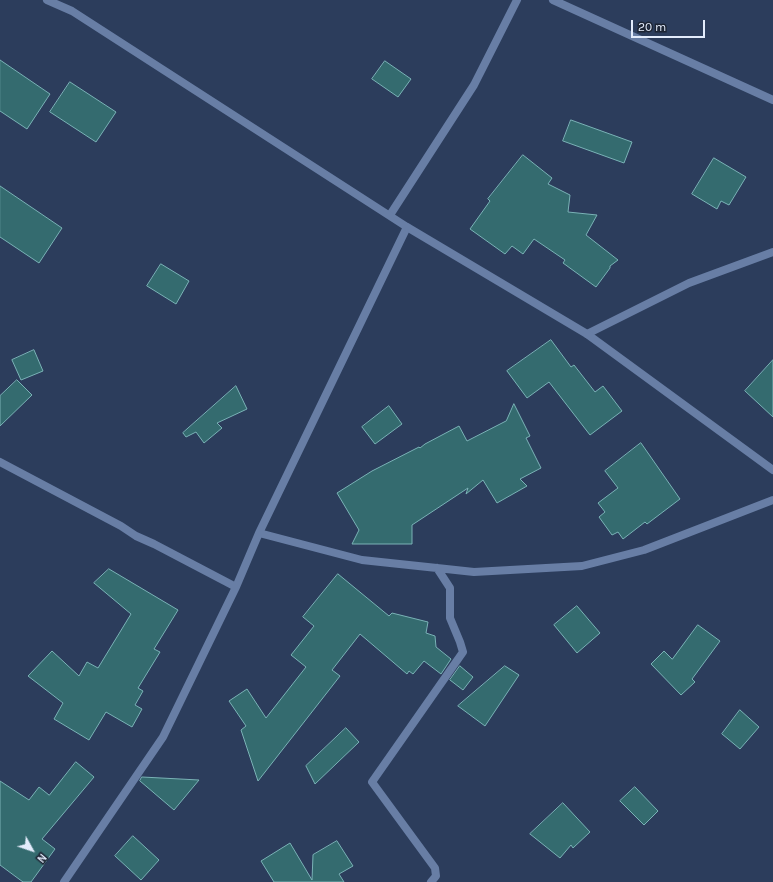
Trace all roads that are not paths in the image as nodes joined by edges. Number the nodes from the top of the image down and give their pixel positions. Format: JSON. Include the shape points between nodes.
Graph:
{"nodes":[{"id":1,"x":47,"y":0,"type":"edge"},
{"id":2,"x":62,"y":0,"type":"edge"},
{"id":3,"x":517,"y":0,"type":"edge"},
{"id":4,"x":553,"y":0,"type":"edge"},
{"id":5,"x":72,"y":11,"type":"junction"},
{"id":6,"x":773,"y":100,"type":"edge"},
{"id":7,"x":390,"y":215,"type":"junction"},
{"id":8,"x":408,"y":227,"type":"junction"},
{"id":9,"x":773,"y":252,"type":"edge"},
{"id":10,"x":587,"y":334,"type":"junction"},
{"id":11,"x":0,"y":462,"type":"edge"},
{"id":12,"x":773,"y":470,"type":"edge"},
{"id":13,"x":773,"y":500,"type":"edge"},
{"id":14,"x":259,"y":533,"type":"junction"},
{"id":15,"x":437,"y":568,"type":"junction"},
{"id":16,"x":236,"y":588,"type":"junction"},
{"id":17,"x":64,"y":882,"type":"edge"},
{"id":18,"x":431,"y":882,"type":"edge"}],
"edges":[{"from":1,"to":5,"type":"street"},
{"from":2,"to":5,"type":"street"},
{"from":3,"to":7,"type":"street","via":[[474,85]]},
{"from":4,"to":6,"type":"street"},
{"from":5,"to":7,"type":"street"},
{"from":7,"to":8,"type":"street"},
{"from":8,"to":10,"type":"street"},
{"from":8,"to":14,"type":"street"},
{"from":9,"to":10,"type":"street","via":[[689,284]]},
{"from":10,"to":12,"type":"street"},
{"from":11,"to":16,"type":"street"},
{"from":13,"to":15,"type":"street","via":[[644,550],[582,566],[474,572]]},
{"from":14,"to":15,"type":"street","via":[[362,560]]},
{"from":14,"to":16,"type":"street"},
{"from":15,"to":18,"type":"street","via":[[450,588],[450,618],[463,652],[372,782],[435,868],[436,876]]},
{"from":16,"to":17,"type":"street","via":[[163,737]]}]}
